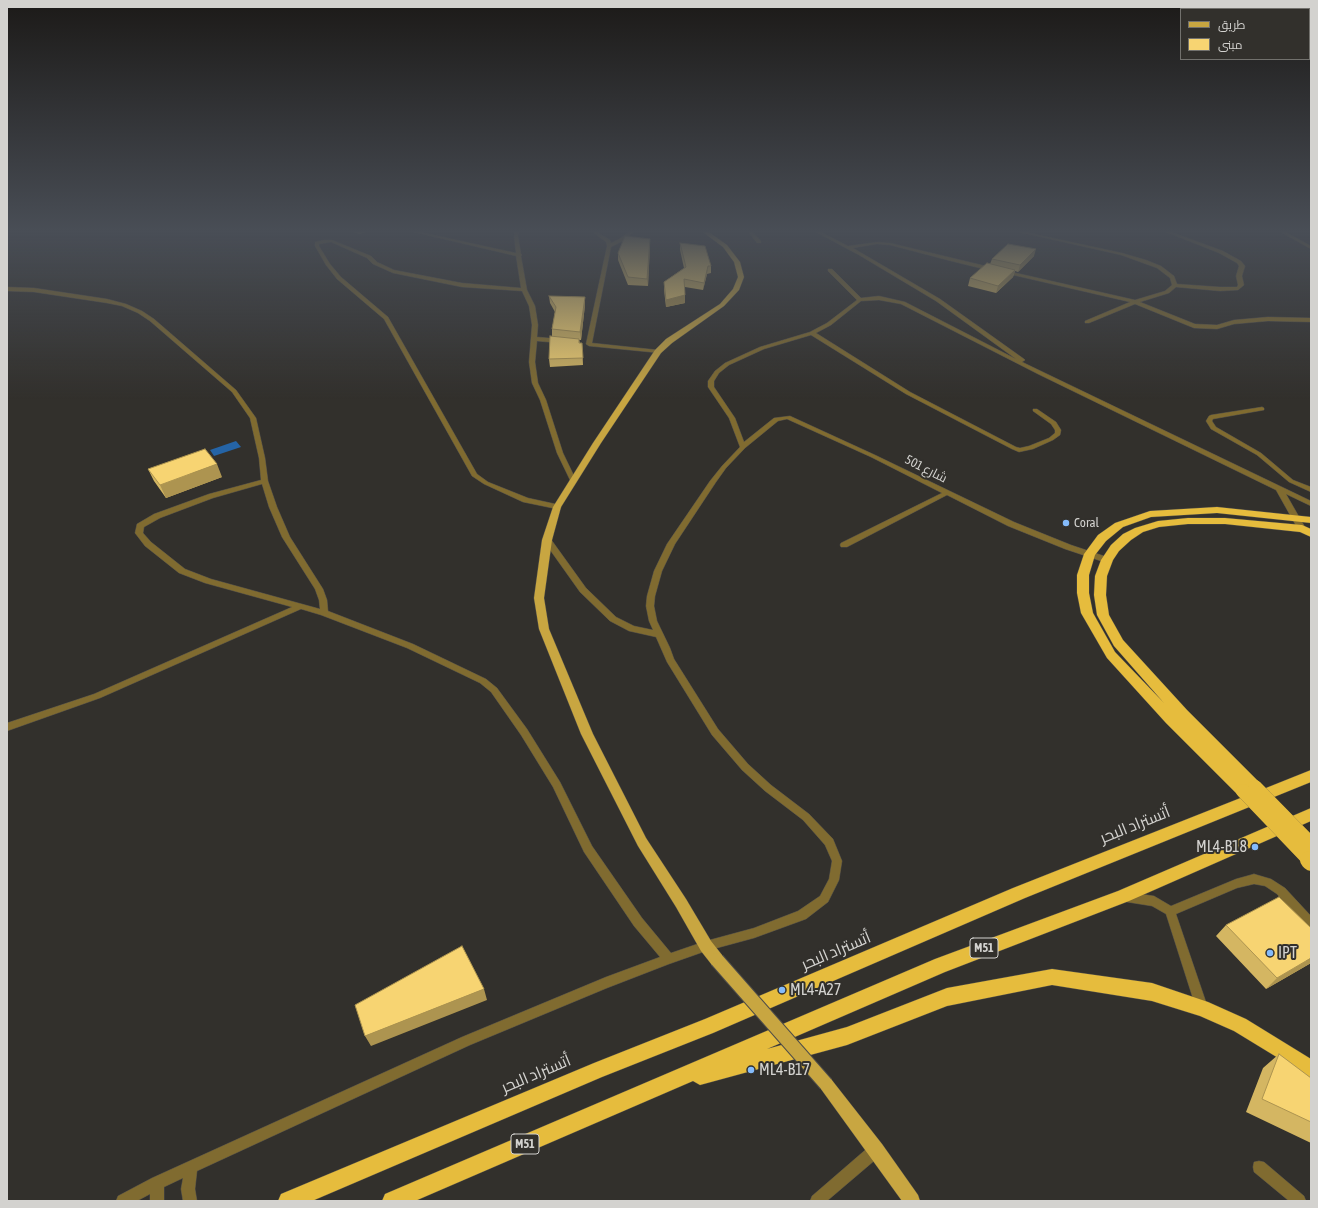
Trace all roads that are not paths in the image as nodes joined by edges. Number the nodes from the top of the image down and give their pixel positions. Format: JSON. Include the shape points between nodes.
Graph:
{"nodes":[{"id":1,"x":349,"y":286,"type":"edge"},
{"id":2,"x":479,"y":286,"type":"edge"},
{"id":3,"x":524,"y":286,"type":"edge"},
{"id":4,"x":601,"y":286,"type":"edge"},
{"id":5,"x":737,"y":286,"type":"edge"},
{"id":6,"x":846,"y":286,"type":"edge"},
{"id":7,"x":915,"y":286,"type":"edge"},
{"id":8,"x":1067,"y":286,"type":"edge"},
{"id":9,"x":1173,"y":286,"type":"edge"},
{"id":10,"x":1187,"y":286,"type":"edge"},
{"id":11,"x":1240,"y":286,"type":"edge"},
{"id":12,"x":7,"y":289,"type":"edge"},
{"id":13,"x":524,"y":290,"type":"junction"},
{"id":14,"x":860,"y":300,"type":"junction"},
{"id":15,"x":1135,"y":302,"type":"junction"},
{"id":16,"x":1311,"y":320,"type":"edge"},
{"id":17,"x":1087,"y":322,"type":"dead end"},
{"id":18,"x":812,"y":333,"type":"junction"},
{"id":19,"x":535,"y":339,"type":"junction"},
{"id":20,"x":566,"y":342,"type":"edge"},
{"id":21,"x":581,"y":343,"type":"edge"},
{"id":22,"x":589,"y":344,"type":"junction"},
{"id":23,"x":658,"y":352,"type":"junction"},
{"id":24,"x":1040,"y":373,"type":"junction"},
{"id":25,"x":1262,"y":409,"type":"dead end"},
{"id":26,"x":1035,"y":410,"type":"dead end"},
{"id":27,"x":744,"y":447,"type":"junction"},
{"id":28,"x":573,"y":480,"type":"junction"},
{"id":29,"x":265,"y":481,"type":"junction"},
{"id":30,"x":1279,"y":489,"type":"junction"},
{"id":31,"x":1311,"y":490,"type":"edge"},
{"id":32,"x":946,"y":493,"type":"junction"},
{"id":33,"x":1311,"y":504,"type":"edge"},
{"id":34,"x":557,"y":507,"type":"junction"},
{"id":35,"x":1295,"y":517,"type":"junction"},
{"id":36,"x":1311,"y":520,"type":"edge"},
{"id":37,"x":1307,"y":531,"type":"edge"},
{"id":38,"x":546,"y":540,"type":"junction"},
{"id":39,"x":844,"y":545,"type":"dead end"},
{"id":40,"x":1090,"y":554,"type":"junction"},
{"id":41,"x":1106,"y":560,"type":"junction"},
{"id":42,"x":301,"y":606,"type":"junction"},
{"id":43,"x":324,"y":613,"type":"junction"},
{"id":44,"x":658,"y":634,"type":"junction"},
{"id":45,"x":7,"y":727,"type":"edge"},
{"id":46,"x":1311,"y":776,"type":"edge"},
{"id":47,"x":1249,"y":789,"type":"junction"},
{"id":48,"x":1311,"y":814,"type":"edge"},
{"id":49,"x":1311,"y":844,"type":"edge"},
{"id":50,"x":1311,"y":862,"type":"edge"},
{"id":51,"x":1122,"y":896,"type":"junction"},
{"id":52,"x":1170,"y":911,"type":"junction"},
{"id":53,"x":1311,"y":924,"type":"edge"},
{"id":54,"x":706,"y":946,"type":"junction"},
{"id":55,"x":669,"y":959,"type":"junction"},
{"id":56,"x":1202,"y":1008,"type":"junction"},
{"id":57,"x":1311,"y":1069,"type":"edge"},
{"id":58,"x":659,"y":1087,"type":"junction"},
{"id":59,"x":876,"y":1150,"type":"junction"},
{"id":60,"x":191,"y":1167,"type":"junction"},
{"id":61,"x":1259,"y":1168,"type":"dead end"},
{"id":62,"x":157,"y":1183,"type":"junction"},
{"id":63,"x":123,"y":1201,"type":"edge"},
{"id":64,"x":157,"y":1201,"type":"edge"},
{"id":65,"x":190,"y":1201,"type":"edge"},
{"id":66,"x":288,"y":1201,"type":"edge"},
{"id":67,"x":392,"y":1201,"type":"edge"},
{"id":68,"x":817,"y":1201,"type":"edge"},
{"id":69,"x":912,"y":1201,"type":"edge"},
{"id":70,"x":1299,"y":1201,"type":"edge"}],
"edges":[{"from":1,"to":34,"type":"street","via":[[386,318],[474,475],[486,483],[526,500]]},
{"from":2,"to":13,"type":"street"},
{"from":3,"to":13,"type":"street"},
{"from":4,"to":22,"type":"street"},
{"from":5,"to":23,"type":"main road","via":[[722,305],[686,328]]},
{"from":6,"to":14,"type":"street"},
{"from":7,"to":24,"type":"street"},
{"from":8,"to":15,"type":"street"},
{"from":9,"to":15,"type":"street","via":[[1167,292]]},
{"from":10,"to":11,"type":"street","via":[[1220,290]]},
{"from":12,"to":29,"type":"street","via":[[34,290],[124,305],[152,320],[234,391],[244,405],[257,430]]},
{"from":13,"to":19,"type":"street","via":[[532,306]]},
{"from":14,"to":18,"type":"street","via":[[829,324]]},
{"from":14,"to":24,"type":"street","via":[[879,298],[903,303]]},
{"from":15,"to":16,"type":"street","via":[[1194,326],[1206,327],[1268,318]]},
{"from":15,"to":17,"type":"street"},
{"from":18,"to":26,"type":"street","via":[[908,393],[1019,450],[1031,448],[1058,434],[1054,423]]},
{"from":18,"to":27,"type":"street","via":[[742,356],[717,372],[711,381],[711,387],[732,418]]},
{"from":19,"to":20,"type":"street"},
{"from":19,"to":28,"type":"street","via":[[532,362],[535,383],[560,453]]},
{"from":21,"to":22,"type":"street"},
{"from":22,"to":23,"type":"street"},
{"from":23,"to":28,"type":"main road"},
{"from":24,"to":30,"type":"street"},
{"from":25,"to":31,"type":"street","via":[[1211,417],[1209,421],[1213,428],[1259,454],[1291,482]]},
{"from":27,"to":32,"type":"street","name":"شارع 501","via":[[770,423],[788,417]]},
{"from":27,"to":44,"type":"street","name":"شارع 501","via":[[724,467],[688,516],[658,571],[650,606]]},
{"from":28,"to":34,"type":"main road"},
{"from":29,"to":42,"type":"street","via":[[211,496],[156,516],[140,526],[139,533],[148,544],[182,571],[208,581]]},
{"from":29,"to":43,"type":"street","via":[[286,537],[319,589]]},
{"from":30,"to":33,"type":"street"},
{"from":30,"to":35,"type":"street"},
{"from":32,"to":39,"type":"street"},
{"from":32,"to":40,"type":"street","name":"شارع 501","via":[[1011,524]]},
{"from":34,"to":38,"type":"main road"},
{"from":35,"to":36,"type":"highway"},
{"from":35,"to":37,"type":"street"},
{"from":35,"to":40,"type":"highway","via":[[1216,510],[1150,514],[1119,525],[1102,538]]},
{"from":37,"to":41,"type":"highway","via":[[1225,521],[1158,524],[1127,537]]},
{"from":38,"to":44,"type":"street","via":[[584,590],[613,619],[632,630]]},
{"from":38,"to":54,"type":"main road","via":[[539,598],[544,629],[587,734],[642,842]]},
{"from":40,"to":41,"type":"street","name":"شارع 501"},
{"from":40,"to":47,"type":"highway","via":[[1084,575],[1083,593],[1087,613],[1111,655],[1171,719]]},
{"from":41,"to":47,"type":"highway","via":[[1101,576],[1100,595],[1103,615],[1118,643]]},
{"from":42,"to":43,"type":"street"},
{"from":42,"to":45,"type":"street","via":[[110,691]]},
{"from":43,"to":55,"type":"street","via":[[410,646],[483,681],[494,690],[557,785],[588,849],[614,890]]},
{"from":44,"to":54,"type":"street","name":"شارع 501","via":[[681,678],[716,732],[745,767],[806,817],[829,842],[837,860],[834,880],[824,899],[802,915],[754,933]]},
{"from":46,"to":66,"type":"highway","name":"أتستراد البحر","via":[[1019,893]]},
{"from":47,"to":49,"type":"highway","bridge":true},
{"from":47,"to":50,"type":"highway","bridge":true},
{"from":48,"to":51,"type":"highway","number":"M51"},
{"from":51,"to":52,"type":"street","via":[[1154,901]]},
{"from":51,"to":58,"type":"highway","number":"M51","via":[[941,965]]},
{"from":52,"to":53,"type":"street","via":[[1254,879],[1267,882],[1281,891]]},
{"from":52,"to":56,"type":"street"},
{"from":54,"to":55,"type":"street","name":"شارع 501"},
{"from":54,"to":59,"type":"main road","bridge":true,"via":[[826,1084]]},
{"from":55,"to":60,"type":"street","name":"شارع 501","via":[[466,1041]]},
{"from":56,"to":57,"type":"highway","via":[[1240,1025]]},
{"from":56,"to":58,"type":"highway","via":[[1152,992],[1052,977],[948,997],[847,1036]]},
{"from":58,"to":67,"type":"highway","number":"M51"},
{"from":59,"to":68,"type":"street"},
{"from":59,"to":69,"type":"main road"},
{"from":60,"to":62,"type":"street","name":"شارع 501"},
{"from":60,"to":65,"type":"street","via":[[188,1189]]},
{"from":61,"to":70,"type":"street"},
{"from":62,"to":63,"type":"street","name":"شارع 501"},
{"from":62,"to":64,"type":"street"}]}
